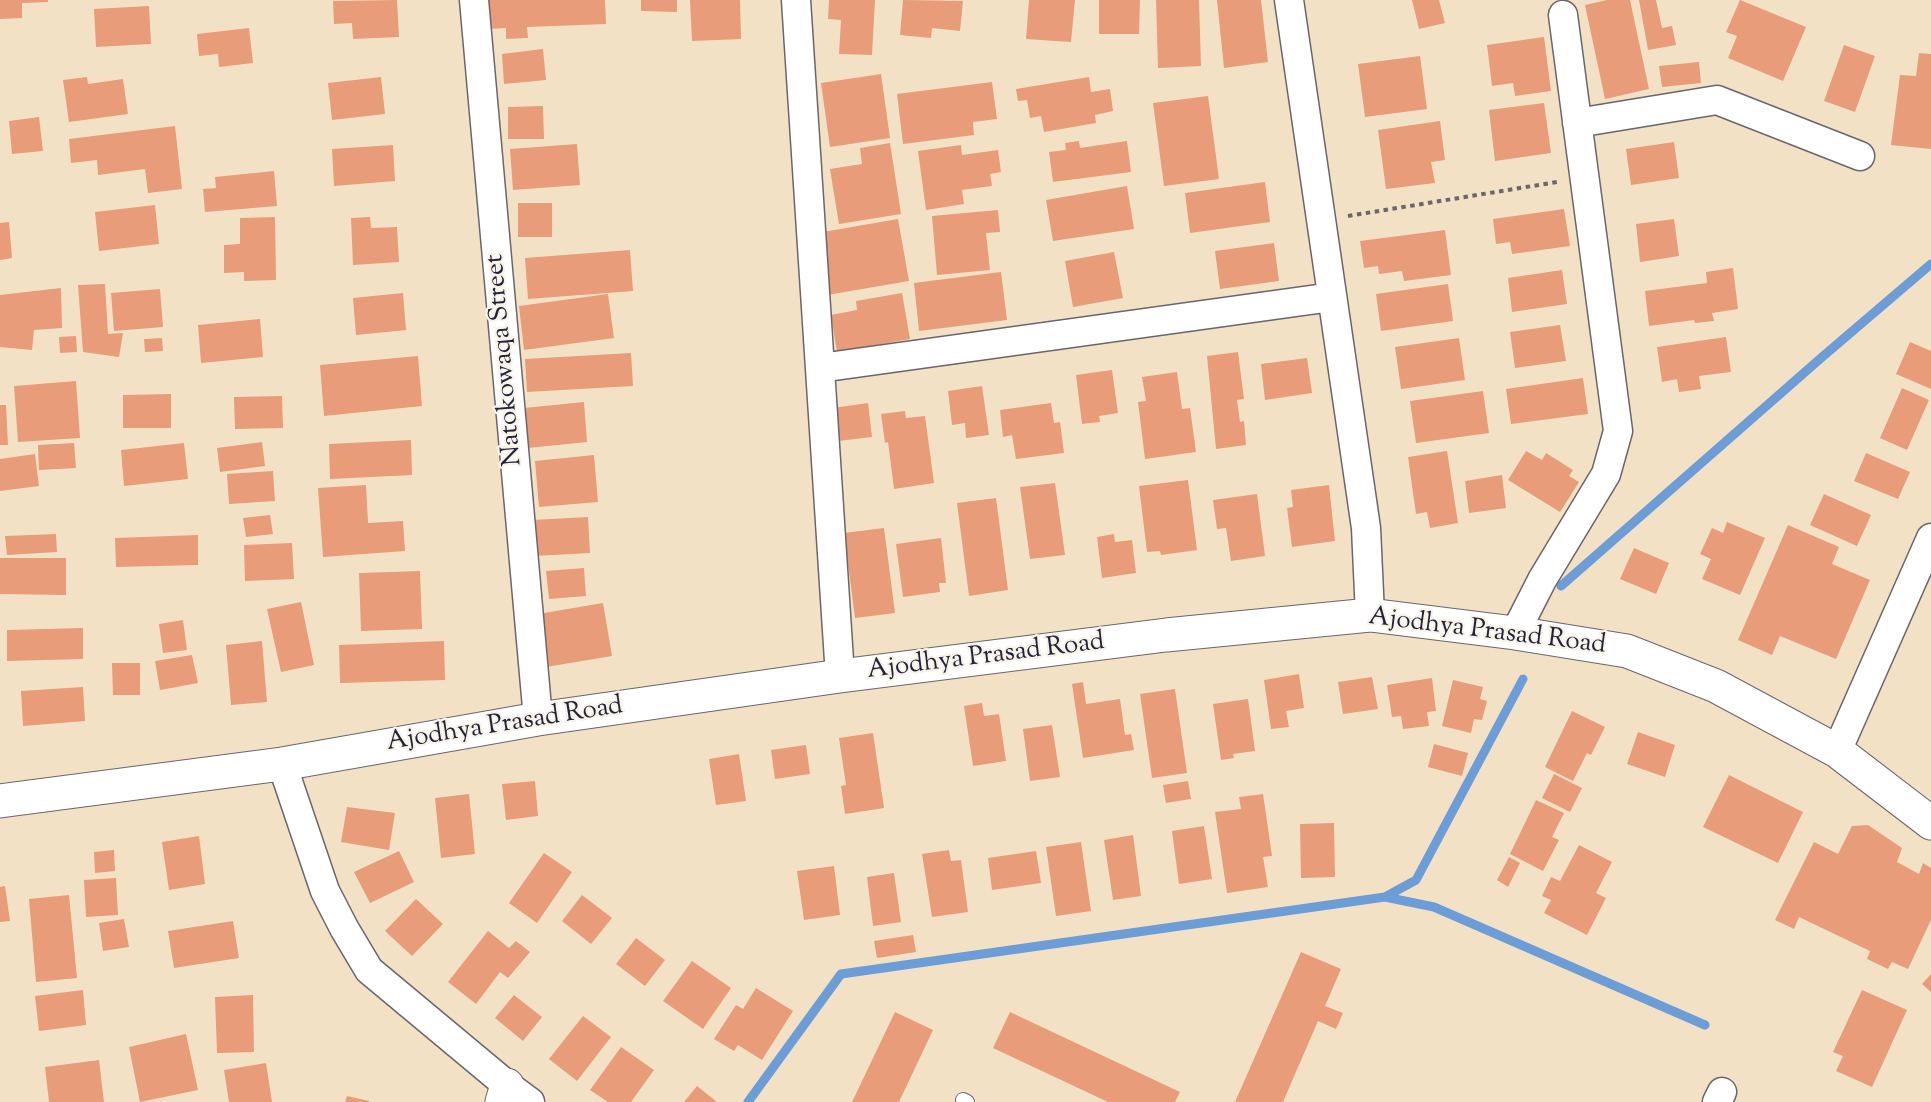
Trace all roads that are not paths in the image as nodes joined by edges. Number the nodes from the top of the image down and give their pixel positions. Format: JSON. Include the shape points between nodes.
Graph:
{"nodes":[{"id":1,"x":474,"y":0,"type":"edge"},
{"id":2,"x":796,"y":0,"type":"edge"},
{"id":3,"x":1289,"y":0,"type":"edge"},
{"id":4,"x":1563,"y":15,"type":"dead end"},
{"id":5,"x":1577,"y":123,"type":"junction"},
{"id":6,"x":1860,"y":156,"type":"dead end"},
{"id":7,"x":1332,"y":297,"type":"junction"},
{"id":8,"x":820,"y":368,"type":"junction"},
{"id":9,"x":1931,"y":538,"type":"edge"},
{"id":10,"x":1370,"y":615,"type":"junction"},
{"id":11,"x":1515,"y":633,"type":"junction"},
{"id":12,"x":840,"y":676,"type":"junction"},
{"id":13,"x":538,"y":719,"type":"junction"},
{"id":14,"x":1837,"y":751,"type":"junction"},
{"id":15,"x":282,"y":764,"type":"junction"},
{"id":16,"x":0,"y":801,"type":"edge"},
{"id":17,"x":1931,"y":823,"type":"edge"},
{"id":18,"x":513,"y":1096,"type":"edge"}],
"edges":[{"from":1,"to":13,"type":"street","name":"Natokowaqa Street"},
{"from":2,"to":8,"type":"street"},
{"from":3,"to":7,"type":"street"},
{"from":4,"to":5,"type":"street"},
{"from":5,"to":6,"type":"street","via":[[1717,100]]},
{"from":5,"to":11,"type":"street","via":[[1618,431],[1606,474],[1542,579]]},
{"from":7,"to":8,"type":"street"},
{"from":7,"to":10,"type":"street","via":[[1366,528]]},
{"from":8,"to":12,"type":"street"},
{"from":9,"to":14,"type":"street"},
{"from":10,"to":11,"type":"street","name":"Ajodhya Prasad Road"},
{"from":10,"to":12,"type":"street","name":"Ajodhya Prasad Road","via":[[1166,635]]},
{"from":11,"to":14,"type":"street","name":"Ajodhya Prasad Road","via":[[1627,651],[1716,686]]},
{"from":12,"to":13,"type":"street","name":"Ajodhya Prasad Road"},
{"from":13,"to":15,"type":"street","name":"Ajodhya Prasad Road"},
{"from":14,"to":17,"type":"street","name":"Ajodhya Prasad Road"},
{"from":15,"to":16,"type":"street","name":"Ajodhya Prasad Road"},
{"from":15,"to":18,"type":"street","via":[[325,891],[369,969]]}]}
